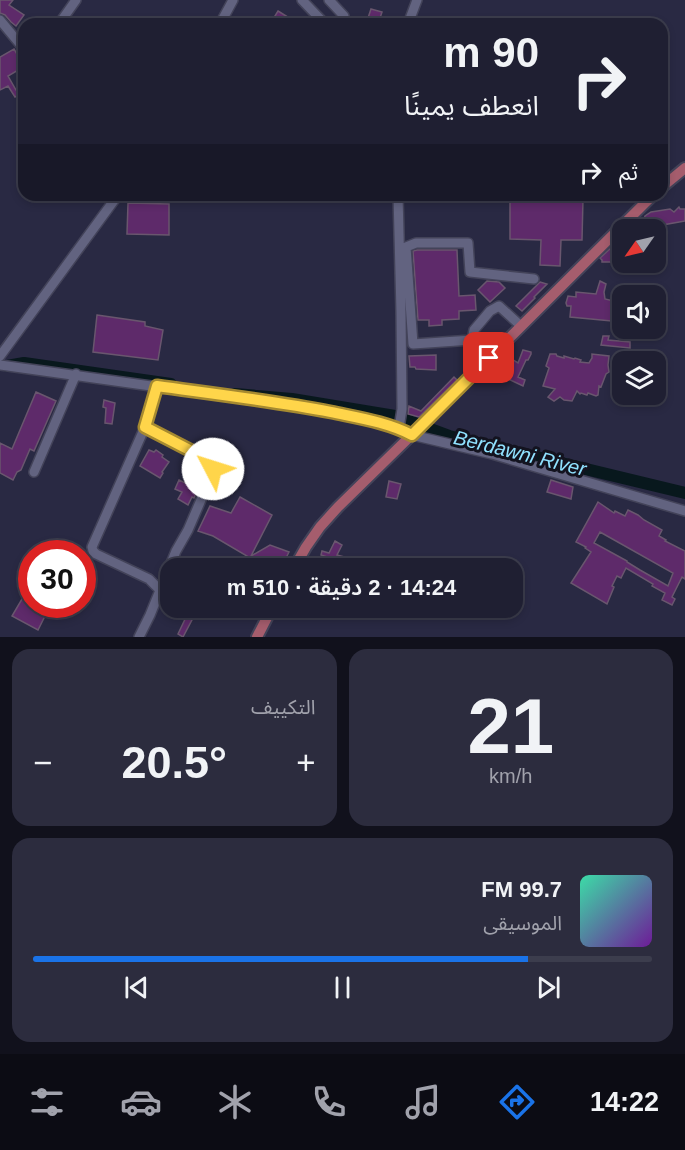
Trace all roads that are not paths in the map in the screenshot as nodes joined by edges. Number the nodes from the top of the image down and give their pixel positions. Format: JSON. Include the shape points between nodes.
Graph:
{"nodes":[{"id":1,"x":76,"y":0,"type":"edge"},
{"id":2,"x":233,"y":0,"type":"edge"},
{"id":3,"x":302,"y":0,"type":"edge"},
{"id":4,"x":329,"y":0,"type":"edge"},
{"id":5,"x":417,"y":0,"type":"edge"},
{"id":6,"x":344,"y":16,"type":"dead end"},
{"id":7,"x":63,"y":18,"type":"edge"},
{"id":8,"x":223,"y":18,"type":"edge"},
{"id":9,"x":319,"y":18,"type":"edge"},
{"id":10,"x":410,"y":18,"type":"edge"},
{"id":11,"x":0,"y":20,"type":"edge"},
{"id":12,"x":18,"y":42,"type":"edge"},
{"id":13,"x":685,"y":168,"type":"edge"},
{"id":14,"x":668,"y":182,"type":"edge"},
{"id":15,"x":114,"y":201,"type":"edge"},
{"id":16,"x":398,"y":201,"type":"edge"},
{"id":17,"x":647,"y":201,"type":"edge"},
{"id":18,"x":534,"y":279,"type":"dead end"},
{"id":19,"x":521,"y":326,"type":"junction"},
{"id":20,"x":0,"y":356,"type":"edge"},
{"id":21,"x":0,"y":365,"type":"edge"},
{"id":22,"x":76,"y":374,"type":"junction"},
{"id":23,"x":157,"y":386,"type":"junction"},
{"id":24,"x":400,"y":424,"type":"junction"},
{"id":25,"x":145,"y":427,"type":"junction"},
{"id":26,"x":414,"y":432,"type":"junction"},
{"id":27,"x":34,"y":472,"type":"dead end"},
{"id":28,"x":685,"y":511,"type":"edge"},
{"id":29,"x":173,"y":558,"type":"edge"},
{"id":30,"x":300,"y":558,"type":"edge"},
{"id":31,"x":160,"y":590,"type":"joint"},
{"id":32,"x":267,"y":618,"type":"edge"},
{"id":33,"x":139,"y":637,"type":"edge"},
{"id":34,"x":257,"y":637,"type":"edge"}],
"edges":[{"from":1,"to":7,"type":"street"},
{"from":2,"to":8,"type":"street"},
{"from":3,"to":9,"type":"street"},
{"from":4,"to":6,"type":"street"},
{"from":5,"to":10,"type":"street"},
{"from":11,"to":12,"type":"street"},
{"from":13,"to":14,"type":"main road"},
{"from":15,"to":20,"type":"street"},
{"from":16,"to":24,"type":"street"},
{"from":17,"to":19,"type":"main road"},
{"from":18,"to":19,"type":"street","via":[[470,272],[468,243],[416,243],[406,248],[413,344],[472,340],[474,330],[499,306]]},
{"from":19,"to":26,"type":"main road"},
{"from":21,"to":22,"type":"street"},
{"from":22,"to":23,"type":"street"},
{"from":22,"to":27,"type":"street"},
{"from":23,"to":24,"type":"street"},
{"from":23,"to":25,"type":"street"},
{"from":24,"to":26,"type":"street"},
{"from":25,"to":29,"type":"street","via":[[205,458],[213,469]]},
{"from":25,"to":31,"type":"street","via":[[92,547],[96,554],[149,579]]},
{"from":26,"to":28,"type":"street"},
{"from":26,"to":30,"type":"main road","via":[[332,514]]},
{"from":31,"to":33,"type":"street"},
{"from":32,"to":34,"type":"main road"}]}
